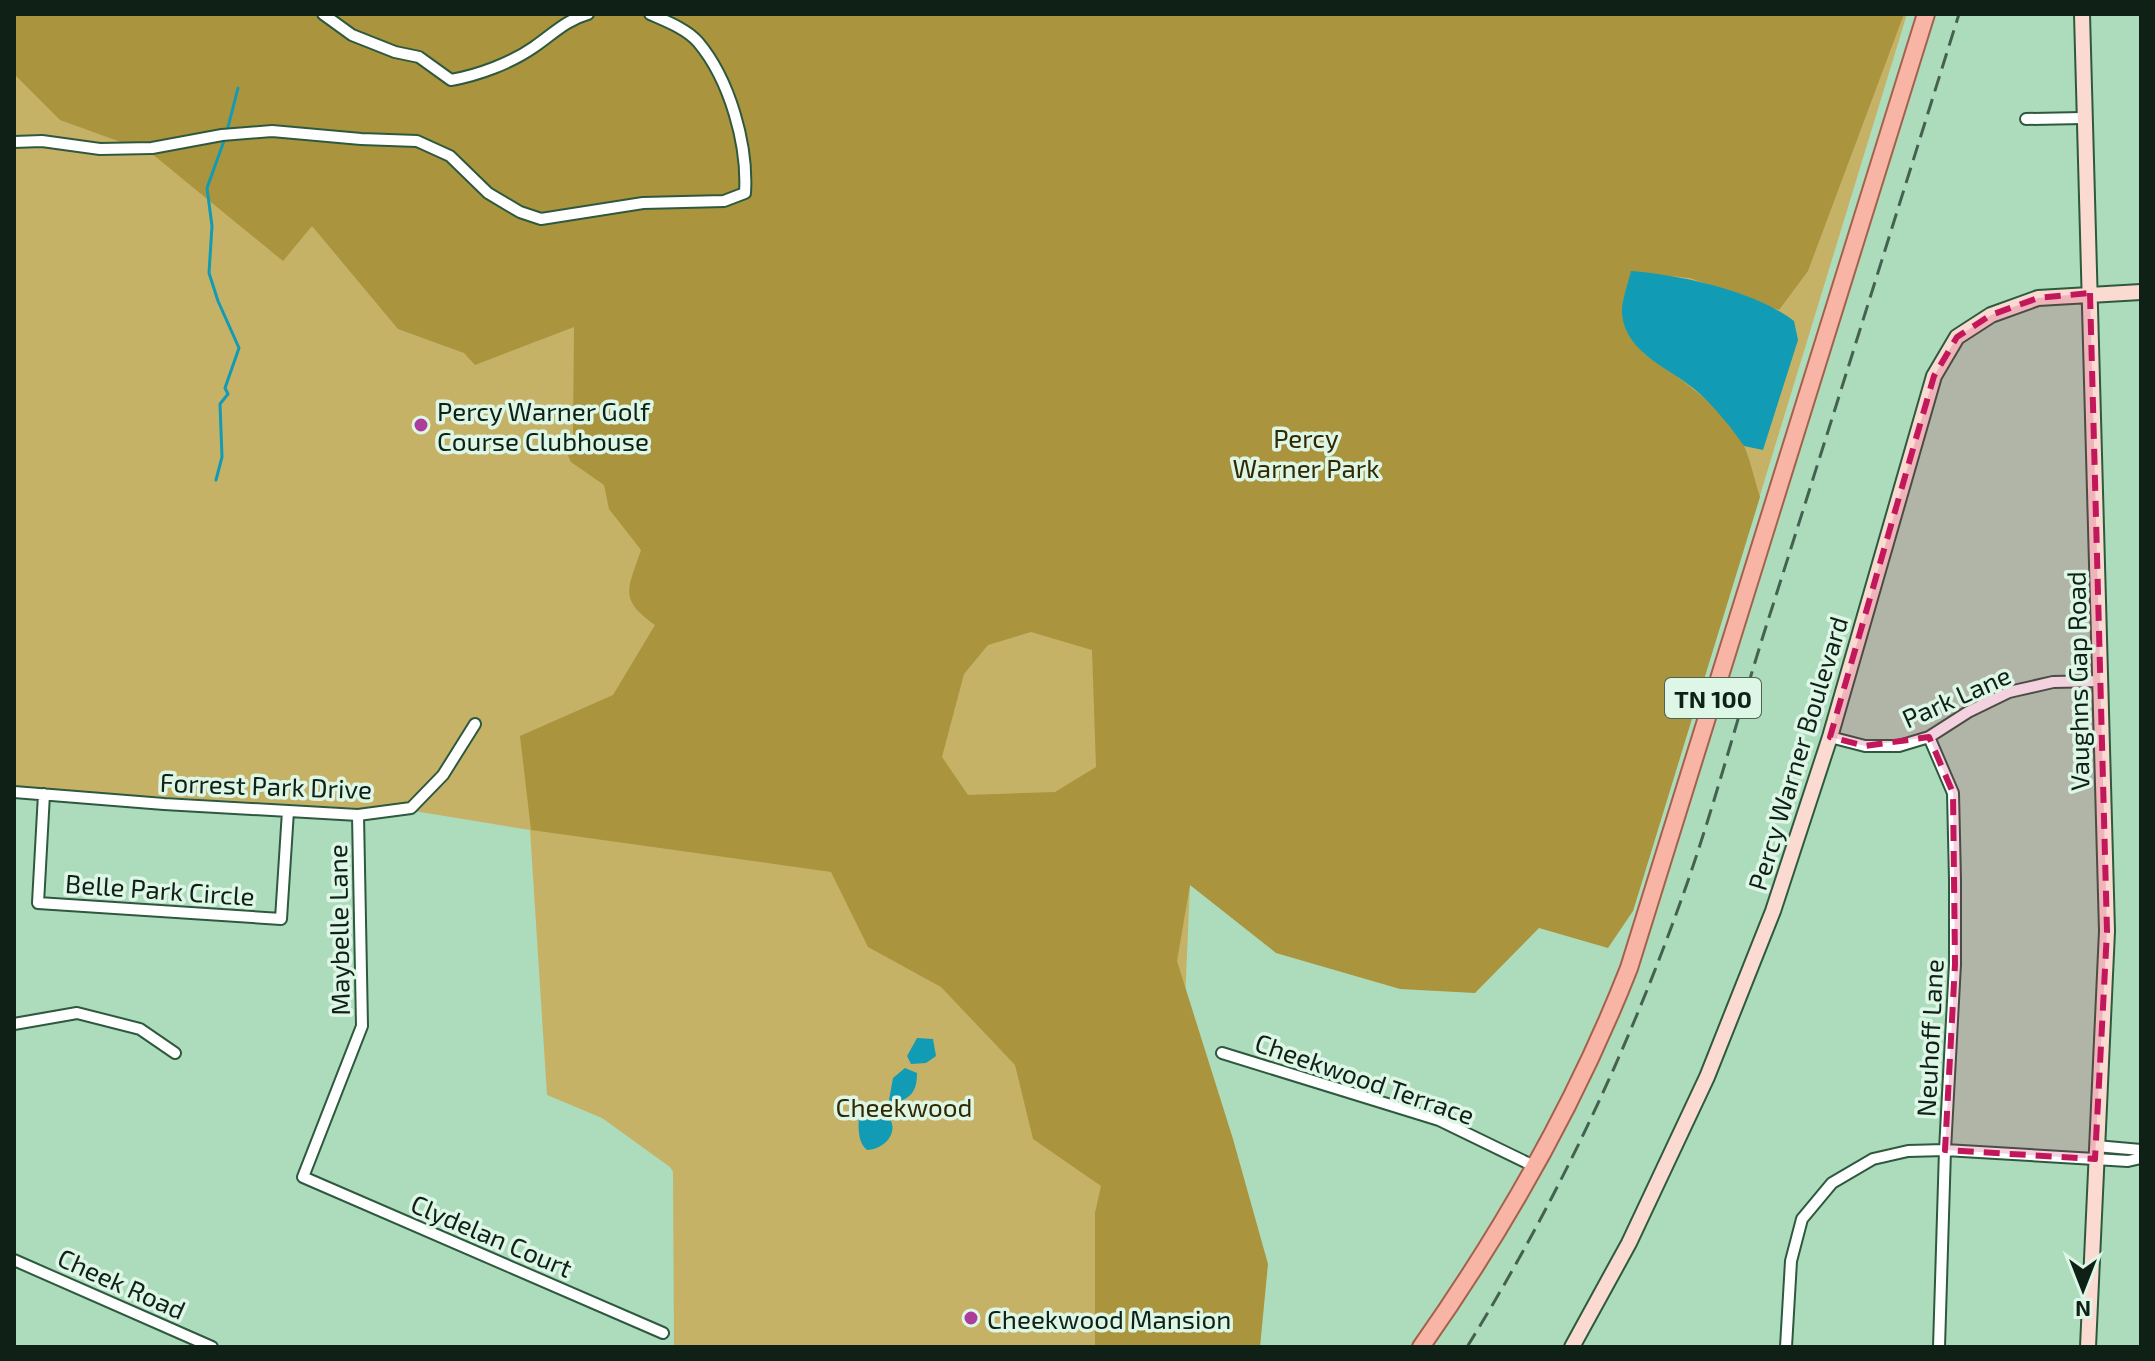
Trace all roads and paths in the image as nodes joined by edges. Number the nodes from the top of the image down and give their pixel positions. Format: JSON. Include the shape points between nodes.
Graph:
{"nodes":[{"id":1,"x":323,"y":14,"type":"edge"},
{"id":2,"x":588,"y":14,"type":"edge"},
{"id":3,"x":650,"y":14,"type":"edge"},
{"id":4,"x":1926,"y":14,"type":"edge"},
{"id":5,"x":2082,"y":14,"type":"edge"},
{"id":6,"x":2083,"y":118,"type":"junction"},
{"id":7,"x":2026,"y":119,"type":"dead end"},
{"id":8,"x":14,"y":142,"type":"edge"},
{"id":9,"x":2141,"y":292,"type":"edge"},
{"id":10,"x":2090,"y":293,"type":"junction"},
{"id":11,"x":2101,"y":681,"type":"junction"},
{"id":12,"x":475,"y":724,"type":"dead end"},
{"id":13,"x":1830,"y":737,"type":"junction"},
{"id":14,"x":1929,"y":737,"type":"junction"},
{"id":15,"x":14,"y":792,"type":"edge"},
{"id":16,"x":44,"y":794,"type":"junction"},
{"id":17,"x":288,"y":811,"type":"junction"},
{"id":18,"x":358,"y":815,"type":"junction"},
{"id":19,"x":14,"y":1024,"type":"edge"},
{"id":20,"x":175,"y":1053,"type":"dead end"},
{"id":21,"x":1222,"y":1053,"type":"dead end"},
{"id":22,"x":1945,"y":1150,"type":"junction"},
{"id":23,"x":2141,"y":1150,"type":"edge"},
{"id":24,"x":2096,"y":1153,"type":"junction"},
{"id":25,"x":2141,"y":1158,"type":"edge"},
{"id":26,"x":1536,"y":1167,"type":"junction"},
{"id":27,"x":303,"y":1177,"type":"joint"},
{"id":28,"x":14,"y":1260,"type":"edge"},
{"id":29,"x":663,"y":1333,"type":"dead end"},
{"id":30,"x":212,"y":1347,"type":"edge"},
{"id":31,"x":1421,"y":1347,"type":"edge"},
{"id":32,"x":1572,"y":1347,"type":"edge"},
{"id":33,"x":1786,"y":1347,"type":"edge"},
{"id":34,"x":1939,"y":1347,"type":"edge"},
{"id":35,"x":2088,"y":1347,"type":"edge"}],
"edges":[{"from":1,"to":2,"type":"street","via":[[352,35],[419,57],[451,80],[521,54],[571,19]]},
{"from":3,"to":8,"type":"street","via":[[697,41],[725,88],[742,137],[745,193],[724,201],[643,203],[541,219],[488,193],[450,156],[417,141],[272,131],[152,148]]},
{"from":4,"to":26,"type":"main road","number":"TN 100","via":[[1629,968]]},
{"from":5,"to":6,"type":"street","name":"Vaughns Gap Road"},
{"from":6,"to":7,"type":"street"},
{"from":6,"to":10,"type":"street","name":"Vaughns Gap Road"},
{"from":9,"to":10,"type":"street","name":"Percy Warner Boulevard"},
{"from":10,"to":11,"type":"street","name":"Vaughns Gap Road"},
{"from":10,"to":13,"type":"street","name":"Percy Warner Boulevard","via":[[2038,298],[1991,315],[1957,337],[1941,363]]},
{"from":11,"to":14,"type":"street","name":"Park Lane","via":[[2053,682],[2009,692]]},
{"from":11,"to":24,"type":"street","name":"Vaughns Gap Road","via":[[2107,931]]},
{"from":12,"to":18,"type":"street","name":"Forrest Park Drive","via":[[443,775],[411,808]]},
{"from":13,"to":14,"type":"street","name":"Park Lane","via":[[1865,746],[1899,746]]},
{"from":13,"to":32,"type":"street","name":"Percy Warner Boulevard","via":[[1773,911],[1707,1077],[1629,1243]]},
{"from":14,"to":22,"type":"street","name":"Neuhoff Lane","via":[[1953,793],[1955,964]]},
{"from":15,"to":16,"type":"street","name":"Forrest Park Drive"},
{"from":16,"to":17,"type":"street","name":"Forrest Park Drive"},
{"from":16,"to":17,"type":"street","name":"Belle Park Circle","via":[[38,903],[281,919]]},
{"from":17,"to":18,"type":"street","name":"Forrest Park Drive"},
{"from":18,"to":27,"type":"street","name":"Maybelle Lane","via":[[362,1026]]},
{"from":19,"to":20,"type":"street","via":[[77,1013],[140,1029]]},
{"from":21,"to":26,"type":"street","name":"Cheekwood Terrace","via":[[1439,1120]]},
{"from":22,"to":24,"type":"street"},
{"from":22,"to":33,"type":"street","via":[[1873,1159],[1832,1183],[1802,1219],[1791,1261]]},
{"from":22,"to":34,"type":"street","name":"Neuhoff Lane"},
{"from":23,"to":24,"type":"street"},
{"from":24,"to":25,"type":"street","via":[[2128,1161]]},
{"from":24,"to":35,"type":"street","name":"Vaughns Gap Road"},
{"from":26,"to":31,"type":"main road","number":"TN 100"},
{"from":27,"to":29,"type":"street","name":"Clydelan Court"},
{"from":28,"to":30,"type":"street","name":"Cheek Road"}]}
